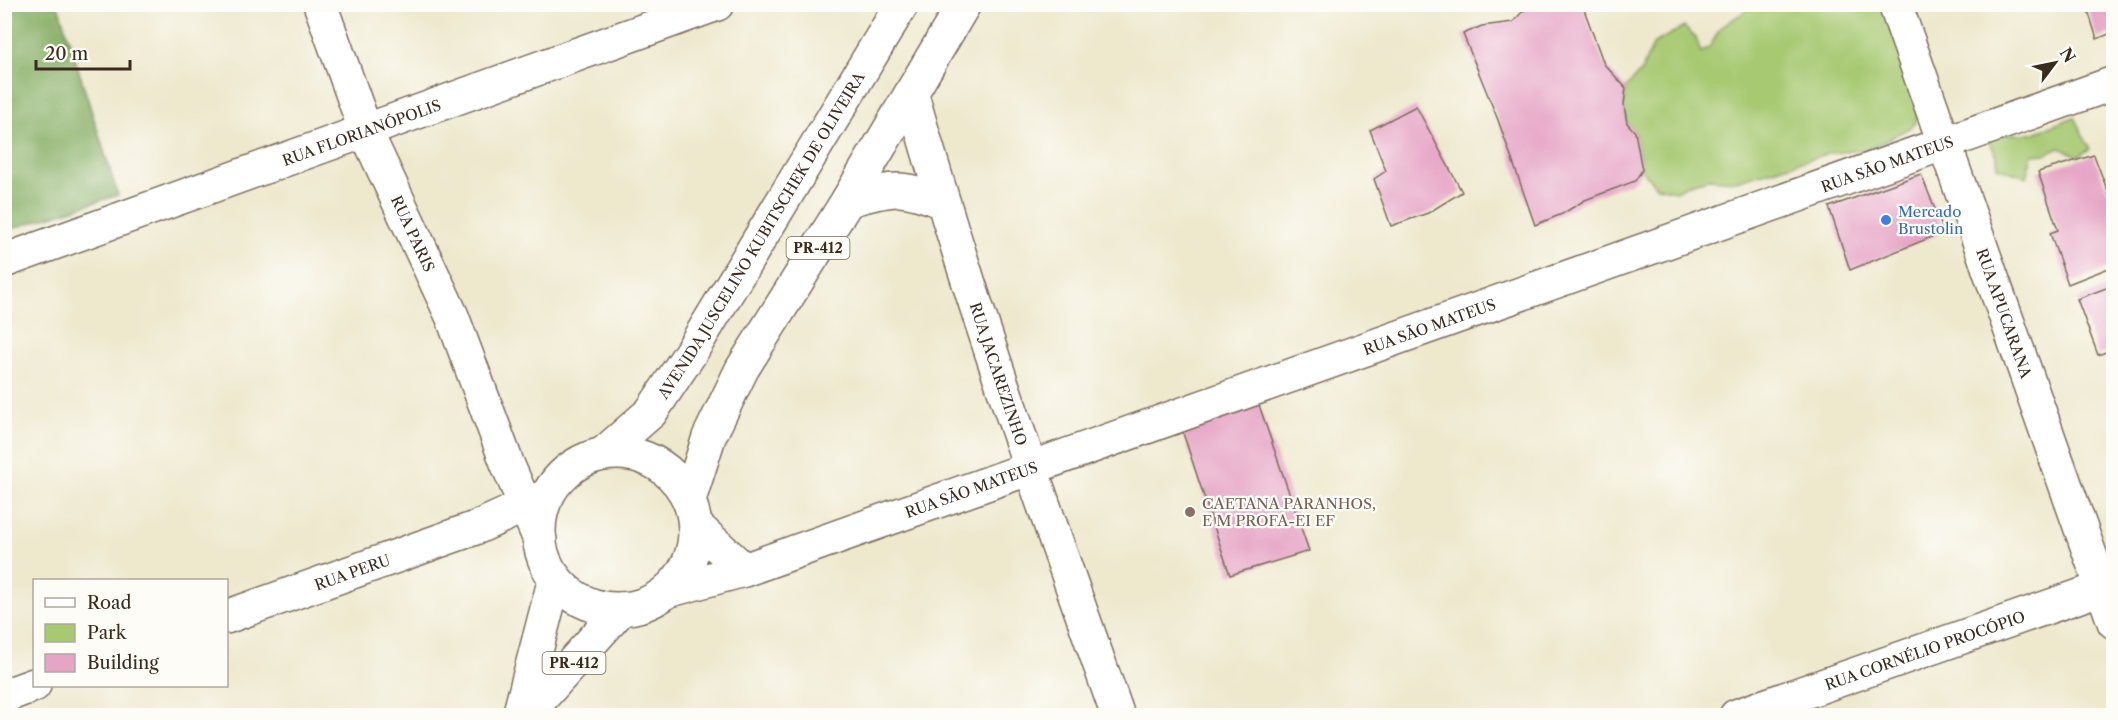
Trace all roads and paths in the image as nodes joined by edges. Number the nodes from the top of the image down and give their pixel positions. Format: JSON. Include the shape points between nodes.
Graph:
{"nodes":[{"id":1,"x":320,"y":4,"type":"edge"},
{"id":2,"x":717,"y":4,"type":"edge"},
{"id":3,"x":902,"y":4,"type":"edge"},
{"id":4,"x":964,"y":4,"type":"edge"},
{"id":5,"x":1895,"y":4,"type":"edge"},
{"id":6,"x":2114,"y":82,"type":"edge"},
{"id":7,"x":912,"y":95,"type":"junction"},
{"id":8,"x":366,"y":132,"type":"junction"},
{"id":9,"x":1944,"y":143,"type":"junction"},
{"id":10,"x":848,"y":200,"type":"junction"},
{"id":11,"x":942,"y":202,"type":"junction"},
{"id":12,"x":4,"y":261,"type":"edge"},
{"id":13,"x":603,"y":454,"type":"junction"},
{"id":14,"x":1030,"y":467,"type":"junction"},
{"id":15,"x":542,"y":496,"type":"junction"},
{"id":16,"x":692,"y":512,"type":"junction"},
{"id":17,"x":477,"y":527,"type":"junction"},
{"id":18,"x":546,"y":557,"type":"junction"},
{"id":19,"x":744,"y":570,"type":"junction"},
{"id":20,"x":2108,"y":586,"type":"edge"},
{"id":21,"x":667,"y":591,"type":"junction"},
{"id":22,"x":621,"y":609,"type":"junction"},
{"id":23,"x":228,"y":616,"type":"edge"},
{"id":24,"x":2114,"y":622,"type":"edge"},
{"id":25,"x":33,"y":685,"type":"edge"},
{"id":26,"x":4,"y":696,"type":"edge"},
{"id":27,"x":519,"y":716,"type":"edge"},
{"id":28,"x":525,"y":716,"type":"edge"},
{"id":29,"x":1118,"y":716,"type":"edge"},
{"id":30,"x":1736,"y":716,"type":"edge"}],
"edges":[{"from":1,"to":8,"type":"street","name":"RUA PARIS"},
{"from":2,"to":8,"type":"street","name":"RUA FLORIANÓPOLIS"},
{"from":3,"to":13,"type":"street","name":"AVENIDA JUSCELINO KUBITSCHEK DE OLIVEIRA","number":"PR-412","via":[[691,352],[651,412]]},
{"from":4,"to":7,"type":"street","number":"PR-412"},
{"from":5,"to":9,"type":"street","name":"RUA APUCARANA"},
{"from":6,"to":9,"type":"street","name":"RUA SÃO MATEUS"},
{"from":7,"to":10,"type":"street","number":"PR-412"},
{"from":7,"to":11,"type":"street","name":"RUA JACAREZINHO"},
{"from":8,"to":12,"type":"street","name":"RUA FLORIANÓPOLIS"},
{"from":8,"to":15,"type":"street","name":"RUA PARIS","via":[[452,316],[507,463]]},
{"from":9,"to":14,"type":"street","name":"RUA SÃO MATEUS"},
{"from":9,"to":20,"type":"street","name":"RUA APUCARANA"},
{"from":10,"to":11,"type":"street","via":[[892,189],[915,190]]},
{"from":10,"to":16,"type":"street","number":"PR-412","via":[[742,369],[709,437]]},
{"from":11,"to":14,"type":"street","name":"RUA JACAREZINHO"},
{"from":13,"to":15,"type":"street","number":"PR-412","via":[[574,467]]},
{"from":13,"to":16,"type":"street","number":"PR-412","via":[[629,454],[653,462],[674,478]]},
{"from":14,"to":19,"type":"street","name":"RUA SÃO MATEUS"},
{"from":14,"to":29,"type":"street","name":"RUA JACAREZINHO"},
{"from":15,"to":17,"type":"street","name":"RUA PERU"},
{"from":15,"to":18,"type":"street","number":"PR-412"},
{"from":16,"to":19,"type":"street"},
{"from":16,"to":21,"type":"street","number":"PR-412","via":[[693,549],[683,573]]},
{"from":17,"to":18,"type":"street","name":"RUA PERU","via":[[522,537]]},
{"from":17,"to":23,"type":"street","name":"RUA PERU"},
{"from":18,"to":22,"type":"street","number":"PR-412","via":[[573,596]]},
{"from":18,"to":27,"type":"street","number":"PR-412"},
{"from":19,"to":21,"type":"street","name":"RUA SÃO MATEUS"},
{"from":20,"to":24,"type":"street","name":"RUA APUCARANA"},
{"from":20,"to":30,"type":"street","name":"RUA CORNÉLIO PROCÓPIO"},
{"from":21,"to":22,"type":"street","number":"PR-412","via":[[645,604]]},
{"from":22,"to":28,"type":"street","number":"PR-412"},
{"from":25,"to":26,"type":"street"}]}
